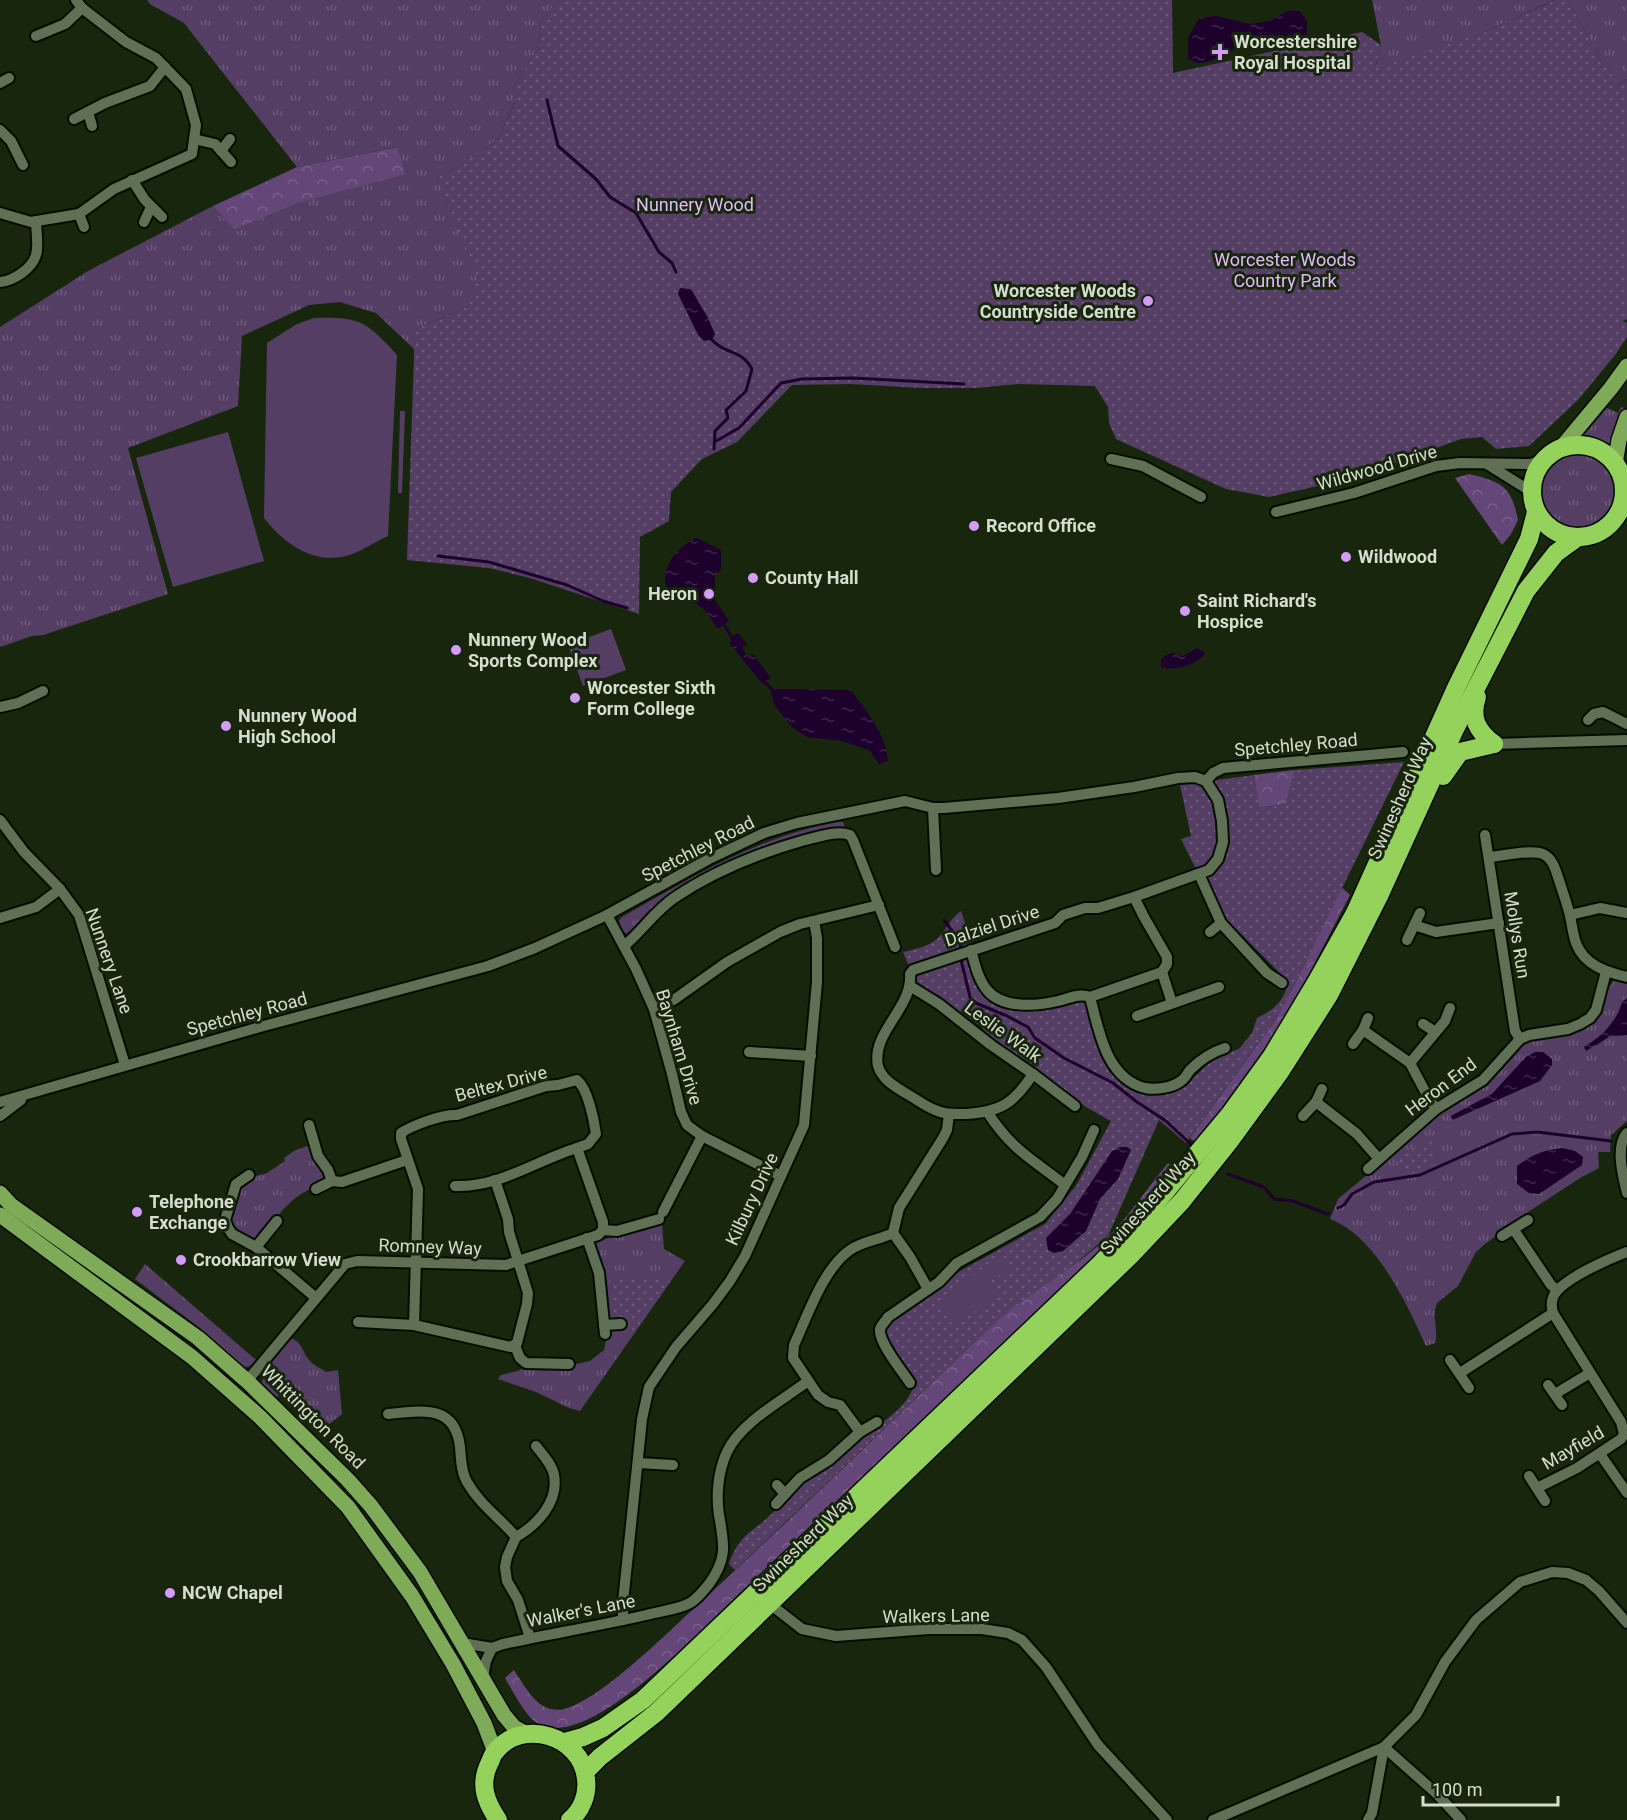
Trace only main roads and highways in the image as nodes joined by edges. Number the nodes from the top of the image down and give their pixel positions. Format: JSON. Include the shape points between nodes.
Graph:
{"nodes":[{"id":1,"x":1627,"y":366,"type":"edge"},
{"id":2,"x":1627,"y":417,"type":"edge"},
{"id":3,"x":1561,"y":448,"type":"junction"},
{"id":4,"x":1622,"y":475,"type":"edge"},
{"id":5,"x":1536,"y":512,"type":"junction"},
{"id":6,"x":1622,"y":516,"type":"edge"},
{"id":7,"x":1578,"y":537,"type":"junction"},
{"id":8,"x":1526,"y":591,"type":"junction"},
{"id":9,"x":1422,"y":801,"type":"junction"},
{"id":10,"x":0,"y":1193,"type":"edge"},
{"id":11,"x":0,"y":1215,"type":"edge"},
{"id":12,"x":527,"y":1734,"type":"junction"},
{"id":13,"x":565,"y":1742,"type":"junction"},
{"id":14,"x":495,"y":1752,"type":"junction"},
{"id":15,"x":585,"y":1772,"type":"junction"},
{"id":16,"x":575,"y":1818,"type":"edge"},
{"id":17,"x":498,"y":1820,"type":"edge"}],
"edges":[{"from":1,"to":3,"type":"main road"},
{"from":2,"to":4,"type":"main road","via":[[1618,440]]},
{"from":3,"to":4,"type":"highway","via":[[1585,445],[1596,449]]},
{"from":3,"to":5,"type":"highway","via":[[1544,460],[1534,476]]},
{"from":4,"to":6,"type":"highway"},
{"from":5,"to":7,"type":"highway","via":[[1555,531]]},
{"from":5,"to":13,"type":"highway","name":"Swinesherd Way","via":[[1529,539],[1456,688],[1355,913],[1272,1056],[1222,1124],[1098,1266],[669,1676],[603,1728]]},
{"from":6,"to":7,"type":"highway","via":[[1604,529]]},
{"from":7,"to":8,"type":"highway","name":"Swinesherd Way","via":[[1556,553]]},
{"from":8,"to":9,"type":"highway","name":"Swinesherd Way"},
{"from":8,"to":9,"type":"highway","via":[[1479,692],[1473,714],[1474,723],[1494,744],[1460,752]]},
{"from":9,"to":15,"type":"highway","name":"Swinesherd Way","via":[[1329,995],[1280,1072],[1182,1201],[770,1604],[656,1713]]},
{"from":10,"to":12,"type":"main road","name":"Whittington Road","via":[[11,1205],[198,1338],[348,1480],[420,1572],[504,1714],[514,1727]]},
{"from":11,"to":14,"type":"main road","via":[[192,1357],[348,1506],[412,1596],[453,1664]]},
{"from":12,"to":13,"type":"highway","via":[[546,1734]]},
{"from":12,"to":14,"type":"highway","via":[[508,1740]]},
{"from":13,"to":15,"type":"highway"},
{"from":14,"to":17,"type":"highway","via":[[484,1774],[483,1787]]},
{"from":15,"to":16,"type":"highway","via":[[584,1800]]}]}
